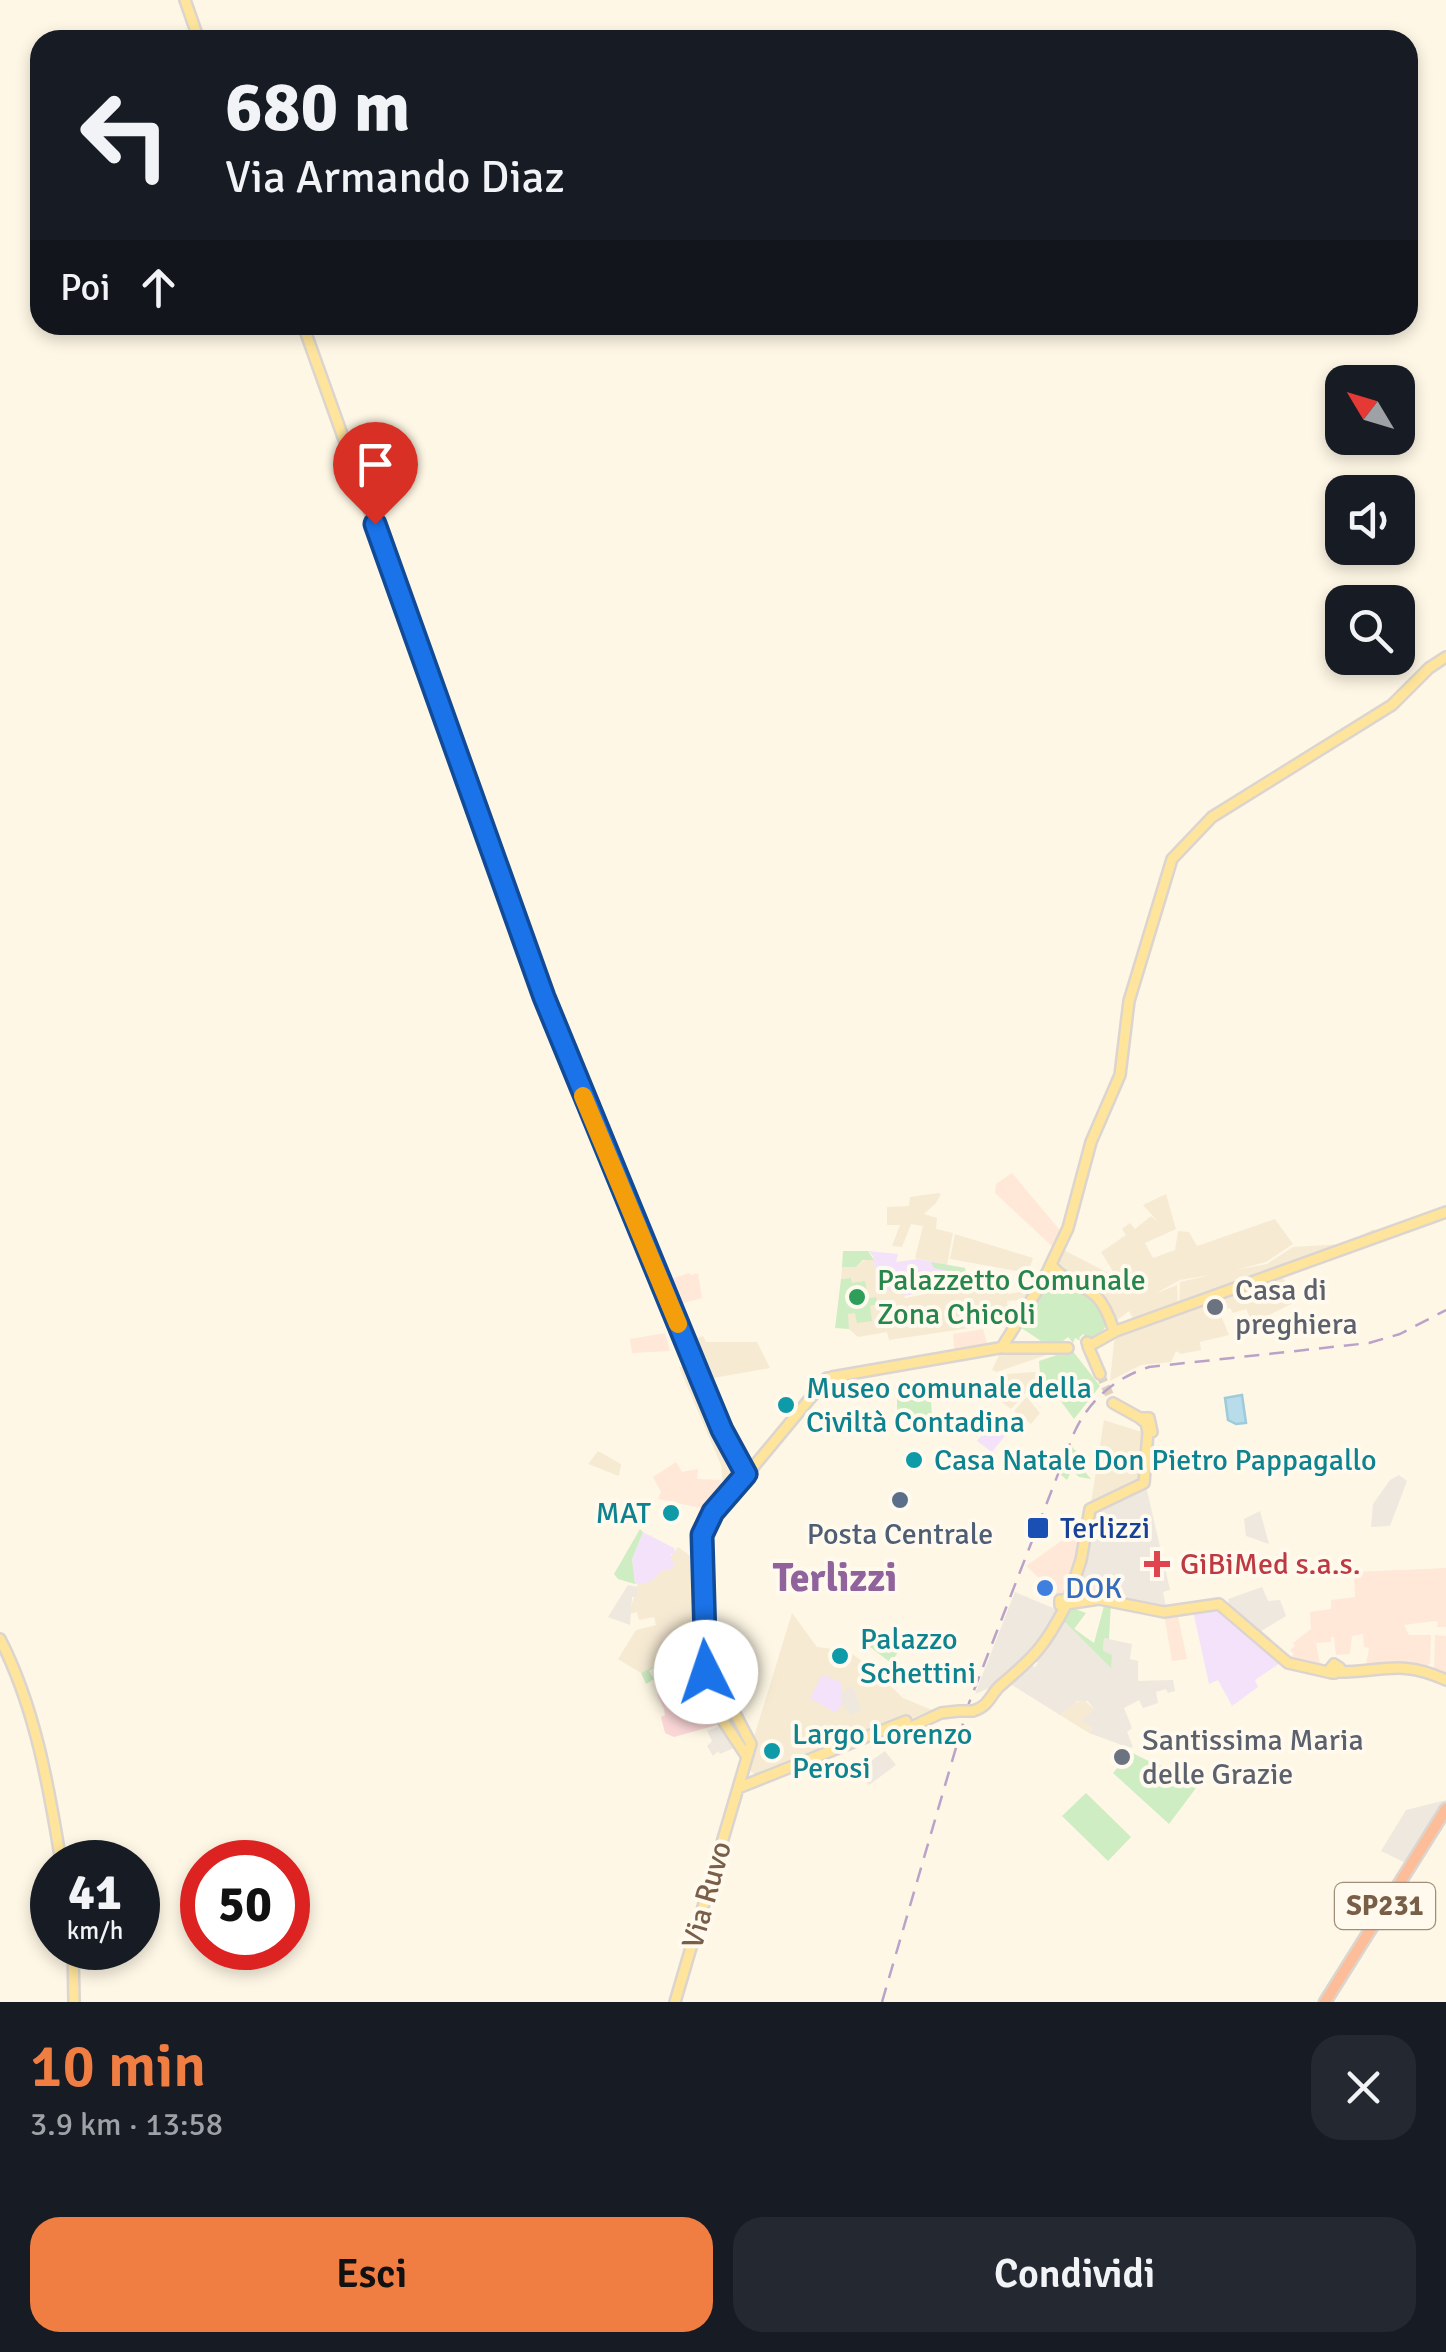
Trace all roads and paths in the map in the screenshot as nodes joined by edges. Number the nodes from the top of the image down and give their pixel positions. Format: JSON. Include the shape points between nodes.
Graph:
{"nodes":[{"id":1,"x":185,"y":0,"type":"edge"},
{"id":2,"x":196,"y":30,"type":"edge"},
{"id":3,"x":307,"y":335,"type":"edge"},
{"id":4,"x":1446,"y":658,"type":"edge"},
{"id":5,"x":1446,"y":1212,"type":"edge"},
{"id":6,"x":1049,"y":1270,"type":"junction"},
{"id":7,"x":1111,"y":1331,"type":"junction"},
{"id":8,"x":1088,"y":1346,"type":"junction"},
{"id":9,"x":1001,"y":1349,"type":"junction"},
{"id":10,"x":1100,"y":1374,"type":"tunnel mouth"},
{"id":11,"x":1113,"y":1403,"type":"tunnel mouth"},
{"id":12,"x":746,"y":1474,"type":"junction"},
{"id":13,"x":1065,"y":1603,"type":"junction"},
{"id":14,"x":0,"y":1639,"type":"edge"},
{"id":15,"x":705,"y":1653,"type":"junction"},
{"id":16,"x":1446,"y":1680,"type":"edge"},
{"id":17,"x":747,"y":1751,"type":"junction"},
{"id":18,"x":738,"y":1788,"type":"junction"},
{"id":19,"x":1446,"y":1812,"type":"edge"},
{"id":20,"x":57,"y":1840,"type":"edge"},
{"id":21,"x":73,"y":1970,"type":"edge"},
{"id":22,"x":74,"y":2002,"type":"edge"},
{"id":23,"x":676,"y":2002,"type":"edge"},
{"id":24,"x":1326,"y":2002,"type":"edge"}],
"edges":[{"from":1,"to":2,"type":"main road"},
{"from":3,"to":12,"type":"main road","via":[[544,997]]},
{"from":4,"to":6,"type":"main road","via":[[1392,705],[1212,816],[1172,859],[1129,1001],[1120,1076]]},
{"from":5,"to":7,"type":"main road"},
{"from":6,"to":7,"type":"main road","via":[[1092,1294]]},
{"from":6,"to":9,"type":"main road"},
{"from":7,"to":8,"type":"main road"},
{"from":8,"to":9,"type":"main road"},
{"from":8,"to":10,"type":"main road"},
{"from":9,"to":12,"type":"main road","via":[[828,1381]]},
{"from":11,"to":13,"type":"main road","via":[[1146,1422],[1144,1482],[1090,1509]]},
{"from":12,"to":15,"type":"main road","via":[[700,1532]]},
{"from":13,"to":16,"type":"main road","via":[[1099,1600],[1164,1612],[1220,1604],[1288,1663],[1358,1674],[1404,1666]]},
{"from":13,"to":18,"type":"main road","bridge":true,"via":[[1038,1654],[986,1705],[941,1713]]},
{"from":14,"to":20,"type":"main road","via":[[26,1704]]},
{"from":15,"to":17,"type":"main road"},
{"from":15,"to":17,"type":"main road","via":[[723,1724]]},
{"from":17,"to":18,"type":"main road","name":"Via Ruvo"},
{"from":18,"to":23,"type":"main road","name":"Via Ruvo"},
{"from":19,"to":24,"type":"highway","number":"SP231"},
{"from":21,"to":22,"type":"main road"}]}
